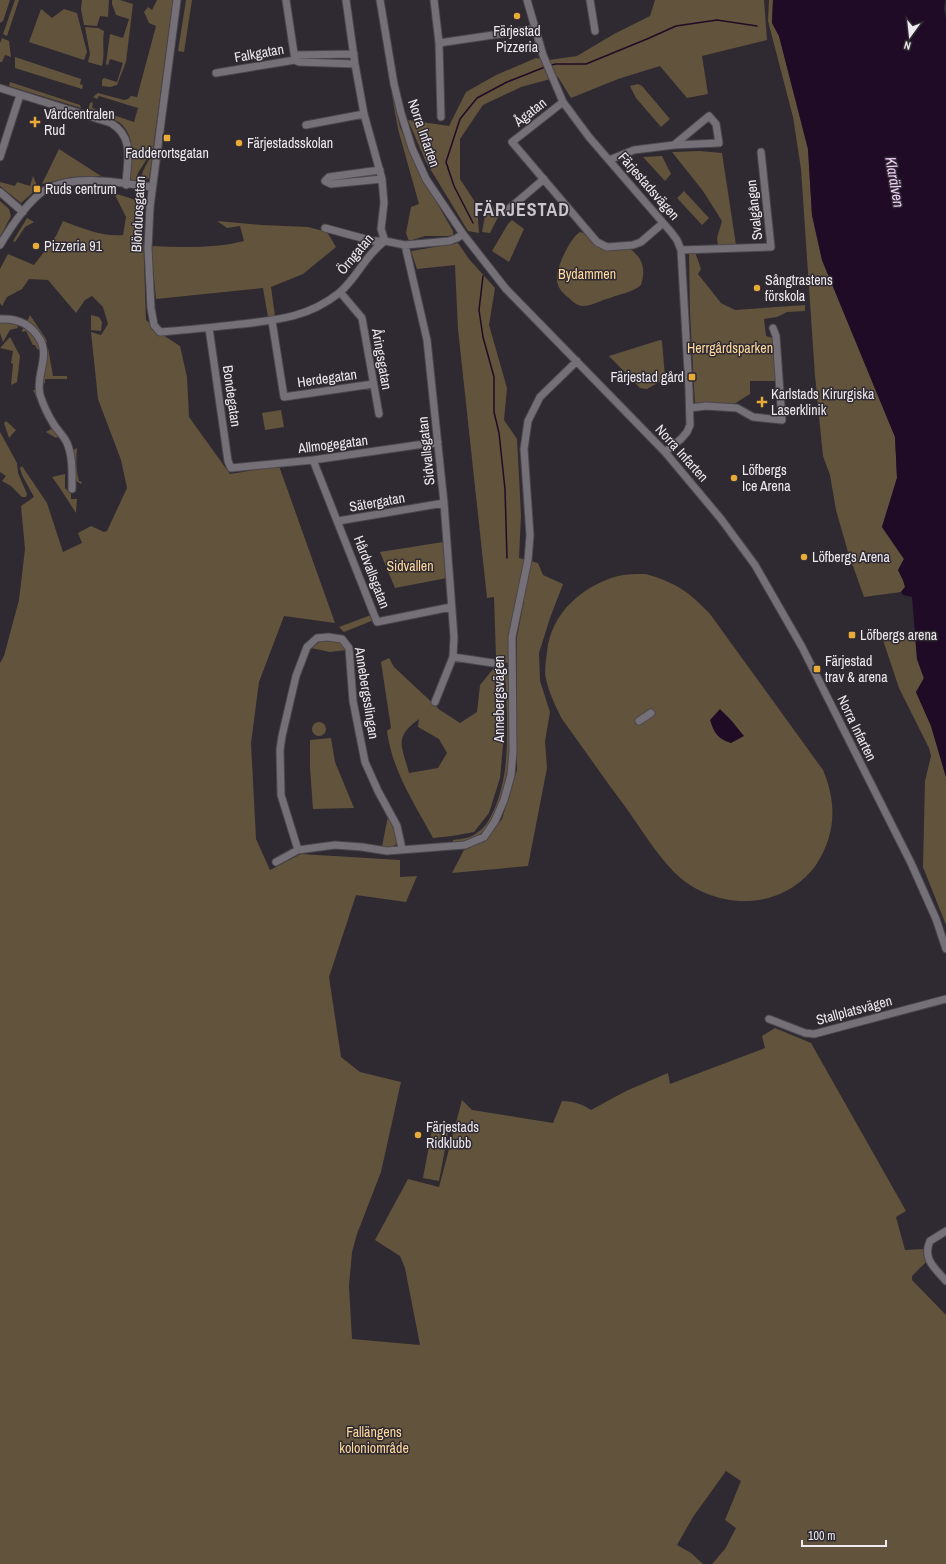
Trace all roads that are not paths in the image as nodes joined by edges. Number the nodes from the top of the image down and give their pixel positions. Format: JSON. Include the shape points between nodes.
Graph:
{"nodes":[{"id":1,"x":177,"y":0,"type":"edge"},
{"id":2,"x":286,"y":0,"type":"edge"},
{"id":3,"x":346,"y":0,"type":"edge"},
{"id":4,"x":380,"y":0,"type":"edge"},
{"id":5,"x":434,"y":0,"type":"edge"},
{"id":6,"x":527,"y":0,"type":"edge"},
{"id":7,"x":590,"y":0,"type":"edge"},
{"id":8,"x":534,"y":29,"type":"junction"},
{"id":9,"x":595,"y":31,"type":"dead end"},
{"id":10,"x":439,"y":43,"type":"junction"},
{"id":11,"x":354,"y":54,"type":"junction"},
{"id":12,"x":295,"y":57,"type":"junction"},
{"id":13,"x":355,"y":64,"type":"junction"},
{"id":14,"x":216,"y":73,"type":"dead end"},
{"id":15,"x":0,"y":88,"type":"edge"},
{"id":16,"x":20,"y":95,"type":"junction"},
{"id":17,"x":563,"y":102,"type":"junction"},
{"id":18,"x":364,"y":114,"type":"junction"},
{"id":19,"x":440,"y":117,"type":"dead end"},
{"id":20,"x":306,"y":125,"type":"dead end"},
{"id":21,"x":674,"y":145,"type":"junction"},
{"id":22,"x":761,"y":152,"type":"dead end"},
{"id":23,"x":0,"y":157,"type":"edge"},
{"id":24,"x":609,"y":160,"type":"junction"},
{"id":25,"x":380,"y":170,"type":"junction"},
{"id":26,"x":382,"y":179,"type":"junction"},
{"id":27,"x":544,"y":179,"type":"junction"},
{"id":28,"x":126,"y":185,"type":"junction"},
{"id":29,"x":152,"y":187,"type":"junction"},
{"id":30,"x":0,"y":192,"type":"edge"},
{"id":31,"x":23,"y":212,"type":"junction"},
{"id":32,"x":504,"y":213,"type":"dead end"},
{"id":33,"x":663,"y":223,"type":"junction"},
{"id":34,"x":325,"y":228,"type":"dead end"},
{"id":35,"x":463,"y":234,"type":"junction"},
{"id":36,"x":384,"y":241,"type":"junction"},
{"id":37,"x":0,"y":245,"type":"edge"},
{"id":38,"x":405,"y":245,"type":"junction"},
{"id":39,"x":681,"y":250,"type":"junction"},
{"id":40,"x":340,"y":292,"type":"junction"},
{"id":41,"x":0,"y":319,"type":"edge"},
{"id":42,"x":272,"y":321,"type":"junction"},
{"id":43,"x":209,"y":328,"type":"junction"},
{"id":44,"x":773,"y":328,"type":"dead end"},
{"id":45,"x":160,"y":332,"type":"joint"},
{"id":46,"x":577,"y":361,"type":"junction"},
{"id":47,"x":373,"y":384,"type":"junction"},
{"id":48,"x":690,"y":408,"type":"junction"},
{"id":49,"x":379,"y":414,"type":"dead end"},
{"id":50,"x":438,"y":442,"type":"junction"},
{"id":51,"x":665,"y":452,"type":"junction"},
{"id":52,"x":313,"y":460,"type":"junction"},
{"id":53,"x":231,"y":468,"type":"joint"},
{"id":54,"x":72,"y":489,"type":"dead end"},
{"id":55,"x":444,"y":503,"type":"junction"},
{"id":56,"x":338,"y":521,"type":"junction"},
{"id":57,"x":452,"y":607,"type":"junction"},
{"id":58,"x":453,"y":657,"type":"junction"},
{"id":59,"x":493,"y":663,"type":"dead end"},
{"id":60,"x":435,"y":702,"type":"dead end"},
{"id":61,"x":651,"y":712,"type":"dead end"},
{"id":62,"x":639,"y":721,"type":"dead end"},
{"id":63,"x":402,"y":849,"type":"junction"},
{"id":64,"x":298,"y":850,"type":"junction"},
{"id":65,"x":276,"y":862,"type":"dead end"},
{"id":66,"x":946,"y":949,"type":"edge"},
{"id":67,"x":946,"y":999,"type":"edge"},
{"id":68,"x":769,"y":1020,"type":"dead end"},
{"id":69,"x":946,"y":1231,"type":"edge"},
{"id":70,"x":946,"y":1281,"type":"edge"}],
"edges":[{"from":1,"to":29,"type":"street","name":"Blönduosgatan"},
{"from":2,"to":12,"type":"street","name":"Falkgatan"},
{"from":3,"to":11,"type":"street","name":"Örngatan"},
{"from":4,"to":35,"type":"street","name":"Norra Infarten","via":[[394,84],[412,148],[426,179]]},
{"from":5,"to":10,"type":"street"},
{"from":6,"to":8,"type":"street","name":"Färjestadsvägen"},
{"from":7,"to":9,"type":"street"},
{"from":8,"to":10,"type":"street"},
{"from":8,"to":17,"type":"street","name":"Färjestadsvägen"},
{"from":10,"to":19,"type":"street"},
{"from":11,"to":12,"type":"street"},
{"from":11,"to":13,"type":"street","name":"Örngatan"},
{"from":12,"to":13,"type":"street","via":[[299,62]]},
{"from":12,"to":14,"type":"street","name":"Falkgatan"},
{"from":13,"to":18,"type":"street","name":"Örngatan"},
{"from":15,"to":16,"type":"street"},
{"from":16,"to":23,"type":"street"},
{"from":16,"to":28,"type":"street","via":[[106,121],[117,127],[128,142]]},
{"from":17,"to":24,"type":"street","name":"Färjestadsvägen"},
{"from":17,"to":27,"type":"street","name":"Ågatan","via":[[512,142]]},
{"from":18,"to":20,"type":"street"},
{"from":18,"to":25,"type":"street","name":"Örngatan"},
{"from":21,"to":21,"type":"street","via":[[719,143],[716,124],[709,116]]},
{"from":21,"to":24,"type":"street","via":[[634,150]]},
{"from":22,"to":39,"type":"street","name":"Svalgången","via":[[771,247]]},
{"from":24,"to":33,"type":"street","name":"Färjestadsvägen"},
{"from":25,"to":26,"type":"street","name":"Örngatan"},
{"from":25,"to":26,"type":"street","via":[[329,177],[326,181],[331,184]]},
{"from":26,"to":36,"type":"street","name":"Örngatan"},
{"from":27,"to":32,"type":"street"},
{"from":27,"to":33,"type":"street","via":[[597,242],[607,247],[641,242]]},
{"from":28,"to":29,"type":"street"},
{"from":28,"to":31,"type":"street","via":[[84,181],[63,183],[37,196]]},
{"from":29,"to":45,"type":"street","name":"Blönduosgatan","via":[[148,248],[151,308],[154,325]]},
{"from":30,"to":31,"type":"street"},
{"from":31,"to":37,"type":"street"},
{"from":33,"to":39,"type":"street","name":"Färjestadsvägen","via":[[677,240]]},
{"from":34,"to":36,"type":"street"},
{"from":35,"to":38,"type":"street","via":[[449,240]]},
{"from":35,"to":46,"type":"street","name":"Norra Infarten","via":[[506,289]]},
{"from":36,"to":38,"type":"street"},
{"from":36,"to":40,"type":"street","name":"Örngatan","via":[[377,246]]},
{"from":38,"to":50,"type":"street","name":"Sidvallsgatan","via":[[427,340]]},
{"from":39,"to":48,"type":"street","name":"Färjestadsvägen"},
{"from":40,"to":42,"type":"street","name":"Örngatan","via":[[320,306],[298,316]]},
{"from":40,"to":47,"type":"street","name":"Åringsgatan","via":[[362,318]]},
{"from":41,"to":54,"type":"street","via":[[23,322],[33,329],[40,339],[44,353],[40,394],[53,423],[67,442],[71,459]]},
{"from":42,"to":43,"type":"street","name":"Örngatan"},
{"from":42,"to":47,"type":"street","name":"Herdegatan","via":[[284,397]]},
{"from":43,"to":45,"type":"street","name":"Örngatan"},
{"from":43,"to":53,"type":"street","name":"Bondegatan"},
{"from":44,"to":48,"type":"street","via":[[782,420],[753,417],[737,408]]},
{"from":46,"to":51,"type":"street","name":"Norra Infarten"},
{"from":46,"to":63,"type":"street","name":"Annebergsvägen","via":[[540,397],[528,421],[524,449],[530,535],[528,560],[512,636],[513,752],[511,775],[504,800],[495,821],[484,837],[465,845]]},
{"from":47,"to":49,"type":"street","name":"Åringsgatan"},
{"from":48,"to":51,"type":"street","name":"Färjestadsvägen","via":[[687,432]]},
{"from":50,"to":52,"type":"street","name":"Allmogegatan"},
{"from":50,"to":55,"type":"street","name":"Sidvallsgatan"},
{"from":51,"to":66,"type":"street","name":"Norra Infarten","via":[[722,519],[755,565],[793,630],[911,863],[936,919]]},
{"from":52,"to":53,"type":"street","name":"Allmogegatan"},
{"from":52,"to":56,"type":"street","name":"Hårdvallsgatan"},
{"from":55,"to":56,"type":"street","name":"Sätergatan"},
{"from":55,"to":57,"type":"street","name":"Sidvallsgatan"},
{"from":56,"to":57,"type":"street","name":"Hårdvallsgatan","via":[[377,622]]},
{"from":57,"to":58,"type":"street","name":"Sidvallsgatan"},
{"from":58,"to":59,"type":"street"},
{"from":58,"to":60,"type":"street","name":"Sidvallsgatan"},
{"from":61,"to":62,"type":"street"},
{"from":63,"to":64,"type":"street","name":"Annebergsvägen","via":[[387,851],[335,845]]},
{"from":63,"to":64,"type":"street","name":"Annebergsslingan","via":[[397,826],[365,762],[353,701],[349,648],[342,639],[328,636],[317,638],[307,647],[294,682],[280,750],[281,795]]},
{"from":64,"to":65,"type":"street","name":"Annebergsvägen"},
{"from":67,"to":68,"type":"street","name":"Stallplatsvägen","via":[[814,1034]]},
{"from":69,"to":70,"type":"street","via":[[930,1241],[927,1255],[929,1262]]}]}
